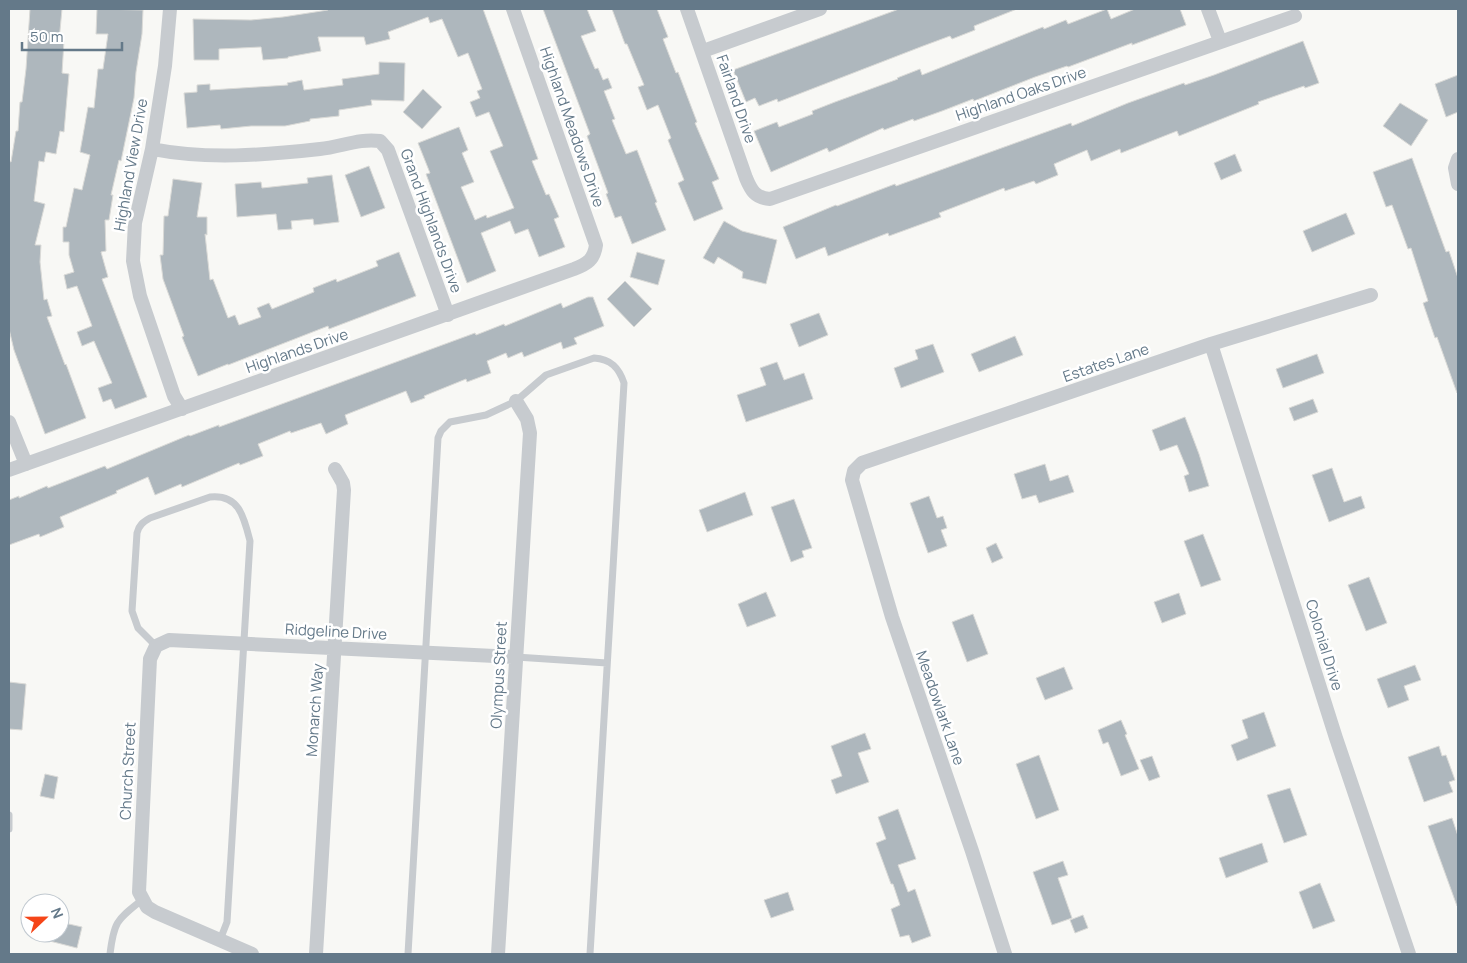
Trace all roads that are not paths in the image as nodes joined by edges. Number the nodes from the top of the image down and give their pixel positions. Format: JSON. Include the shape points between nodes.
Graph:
{"nodes":[{"id":1,"x":170,"y":9,"type":"edge"},
{"id":2,"x":513,"y":9,"type":"edge"},
{"id":3,"x":687,"y":9,"type":"edge"},
{"id":4,"x":820,"y":9,"type":"edge"},
{"id":5,"x":1208,"y":9,"type":"edge"},
{"id":6,"x":1295,"y":16,"type":"dead end"},
{"id":7,"x":1220,"y":41,"type":"junction"},
{"id":8,"x":703,"y":51,"type":"junction"},
{"id":9,"x":152,"y":149,"type":"junction"},
{"id":10,"x":1458,"y":160,"type":"edge"},
{"id":11,"x":1458,"y":184,"type":"edge"},
{"id":12,"x":758,"y":197,"type":"joint"},
{"id":13,"x":593,"y":257,"type":"joint"},
{"id":14,"x":1371,"y":295,"type":"dead end"},
{"id":15,"x":448,"y":315,"type":"junction"},
{"id":16,"x":1212,"y":344,"type":"junction"},
{"id":17,"x":516,"y":401,"type":"junction"},
{"id":18,"x":182,"y":409,"type":"junction"},
{"id":19,"x":9,"y":422,"type":"edge"},
{"id":20,"x":26,"y":464,"type":"junction"},
{"id":21,"x":9,"y":470,"type":"edge"},
{"id":22,"x":335,"y":470,"type":"dead end"},
{"id":23,"x":854,"y":471,"type":"joint"},
{"id":24,"x":244,"y":644,"type":"junction"},
{"id":25,"x":156,"y":646,"type":"junction"},
{"id":26,"x":335,"y":648,"type":"junction"},
{"id":27,"x":426,"y":653,"type":"junction"},
{"id":28,"x":516,"y":657,"type":"junction"},
{"id":29,"x":607,"y":664,"type":"junction"},
{"id":30,"x":9,"y":815,"type":"edge"},
{"id":31,"x":9,"y":829,"type":"edge"},
{"id":32,"x":142,"y":900,"type":"junction"},
{"id":33,"x":220,"y":940,"type":"junction"},
{"id":34,"x":110,"y":954,"type":"edge"},
{"id":35,"x":252,"y":954,"type":"edge"},
{"id":36,"x":316,"y":954,"type":"edge"},
{"id":37,"x":408,"y":954,"type":"edge"},
{"id":38,"x":498,"y":954,"type":"edge"},
{"id":39,"x":590,"y":954,"type":"edge"},
{"id":40,"x":1005,"y":954,"type":"edge"},
{"id":41,"x":1409,"y":954,"type":"edge"}],
"edges":[{"from":1,"to":9,"type":"street","name":"Highland View Drive","via":[[166,66]]},
{"from":2,"to":13,"type":"street","name":"Highland Meadows Drive","via":[[596,245]]},
{"from":3,"to":8,"type":"street","name":"Fairland Drive"},
{"from":4,"to":8,"type":"street"},
{"from":5,"to":7,"type":"street"},
{"from":6,"to":7,"type":"street","name":"Highland Oaks Drive"},
{"from":7,"to":12,"type":"street","name":"Highland Oaks Drive","via":[[782,196]]},
{"from":8,"to":12,"type":"street","name":"Fairland Drive","via":[[746,178]]},
{"from":9,"to":15,"type":"street","name":"Grand Highlands Drive","via":[[195,156],[267,154],[325,148],[368,139],[380,141],[393,162]]},
{"from":9,"to":18,"type":"street","name":"Highland View Drive","via":[[135,223],[133,261],[140,296],[174,396]]},
{"from":10,"to":11,"type":"street"},
{"from":13,"to":15,"type":"street","name":"Highlands Drive","via":[[574,270]]},
{"from":14,"to":16,"type":"street","name":"Estates Lane"},
{"from":15,"to":18,"type":"street","name":"Highlands Drive"},
{"from":16,"to":23,"type":"street","name":"Estates Lane","via":[[862,463]]},
{"from":16,"to":41,"type":"street","name":"Colonial Drive","via":[[1336,738]]},
{"from":17,"to":27,"type":"lane","via":[[481,416],[450,422],[438,438]]},
{"from":17,"to":28,"type":"street","name":"Olympus Street","via":[[527,418],[530,433]]},
{"from":17,"to":29,"type":"lane","via":[[546,375],[588,359],[602,358],[611,362],[622,375]]},
{"from":18,"to":20,"type":"street","name":"Highlands Drive"},
{"from":19,"to":20,"type":"street"},
{"from":20,"to":21,"type":"street","name":"Highlands Drive"},
{"from":22,"to":26,"type":"street","name":"Monarch Way","via":[[344,490]]},
{"from":23,"to":40,"type":"street","name":"Meadowlark Lane","via":[[852,480],[892,617]]},
{"from":24,"to":25,"type":"street","name":"Ridgeline Drive","via":[[169,640]]},
{"from":24,"to":25,"type":"lane","via":[[250,541],[235,503],[220,496],[150,518],[139,527],[132,611],[138,628]]},
{"from":24,"to":26,"type":"street","name":"Ridgeline Drive"},
{"from":24,"to":33,"type":"lane","via":[[227,922]]},
{"from":25,"to":32,"type":"street","name":"Church Street","via":[[150,659],[139,884]]},
{"from":26,"to":27,"type":"street","name":"Ridgeline Drive"},
{"from":26,"to":36,"type":"street","name":"Monarch Way"},
{"from":27,"to":28,"type":"street","name":"Ridgeline Drive"},
{"from":27,"to":37,"type":"lane"},
{"from":28,"to":29,"type":"lane"},
{"from":28,"to":38,"type":"street","name":"Olympus Street"},
{"from":29,"to":39,"type":"lane"},
{"from":30,"to":31,"type":"lane"},
{"from":32,"to":33,"type":"street","via":[[155,912]]},
{"from":32,"to":34,"type":"lane","via":[[117,922]]},
{"from":33,"to":35,"type":"street"}]}
